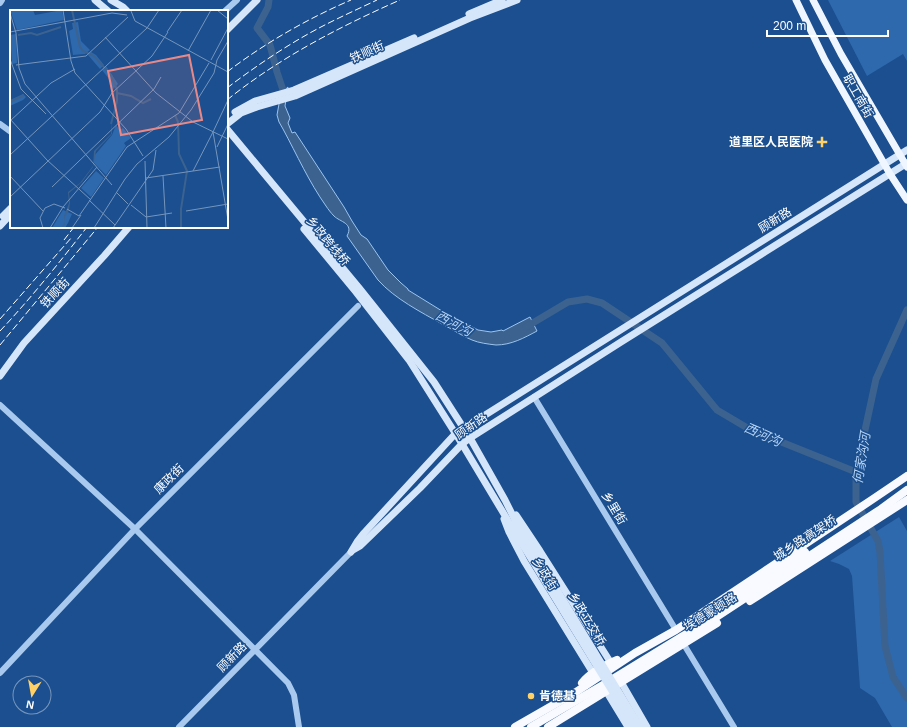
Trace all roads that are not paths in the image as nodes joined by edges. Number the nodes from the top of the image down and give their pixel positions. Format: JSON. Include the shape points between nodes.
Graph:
{"nodes":[{"id":1,"x":2,"y":0,"type":"edge"},
{"id":2,"x":95,"y":0,"type":"edge"},
{"id":3,"x":107,"y":0,"type":"edge"},
{"id":4,"x":111,"y":0,"type":"edge"},
{"id":5,"x":237,"y":0,"type":"edge"},
{"id":6,"x":252,"y":0,"type":"edge"},
{"id":7,"x":257,"y":0,"type":"edge"},
{"id":8,"x":502,"y":0,"type":"edge"},
{"id":9,"x":517,"y":0,"type":"edge"},
{"id":10,"x":796,"y":0,"type":"edge"},
{"id":11,"x":813,"y":0,"type":"edge"},
{"id":12,"x":0,"y":3,"type":"edge"},
{"id":13,"x":100,"y":10,"type":"edge"},
{"id":14,"x":107,"y":10,"type":"edge"},
{"id":15,"x":117,"y":10,"type":"edge"},
{"id":16,"x":126,"y":10,"type":"edge"},
{"id":17,"x":226,"y":10,"type":"edge"},
{"id":18,"x":228,"y":25,"type":"edge"},
{"id":19,"x":228,"y":29,"type":"edge"},
{"id":20,"x":294,"y":93,"type":"junction"},
{"id":21,"x":256,"y":104,"type":"junction"},
{"id":22,"x":228,"y":117,"type":"edge"},
{"id":23,"x":228,"y":123,"type":"edge"},
{"id":24,"x":0,"y":124,"type":"edge"},
{"id":25,"x":228,"y":130,"type":"edge"},
{"id":26,"x":10,"y":131,"type":"edge"},
{"id":27,"x":228,"y":137,"type":"edge"},
{"id":28,"x":907,"y":150,"type":"edge"},
{"id":29,"x":900,"y":155,"type":"junction"},
{"id":30,"x":885,"y":164,"type":"junction"},
{"id":31,"x":907,"y":165,"type":"edge"},
{"id":32,"x":890,"y":174,"type":"junction"},
{"id":33,"x":907,"y":200,"type":"edge"},
{"id":34,"x":10,"y":209,"type":"edge"},
{"id":35,"x":10,"y":215,"type":"edge"},
{"id":36,"x":0,"y":220,"type":"edge"},
{"id":37,"x":0,"y":226,"type":"edge"},
{"id":38,"x":123,"y":228,"type":"edge"},
{"id":39,"x":128,"y":228,"type":"edge"},
{"id":40,"x":358,"y":306,"type":"dead end"},
{"id":41,"x":412,"y":359,"type":"junction"},
{"id":42,"x":0,"y":368,"type":"edge"},
{"id":43,"x":0,"y":376,"type":"edge"},
{"id":44,"x":534,"y":397,"type":"junction"},
{"id":45,"x":0,"y":405,"type":"edge"},
{"id":46,"x":464,"y":428,"type":"junction"},
{"id":47,"x":455,"y":434,"type":"junction"},
{"id":48,"x":470,"y":438,"type":"junction"},
{"id":49,"x":462,"y":444,"type":"junction"},
{"id":50,"x":907,"y":476,"type":"edge"},
{"id":51,"x":907,"y":484,"type":"edge"},
{"id":52,"x":907,"y":490,"type":"edge"},
{"id":53,"x":907,"y":500,"type":"edge"},
{"id":54,"x":501,"y":501,"type":"junction"},
{"id":55,"x":513,"y":523,"type":"junction"},
{"id":56,"x":135,"y":529,"type":"junction"},
{"id":57,"x":351,"y":552,"type":"junction"},
{"id":58,"x":717,"y":613,"type":"junction"},
{"id":59,"x":676,"y":630,"type":"junction"},
{"id":60,"x":683,"y":640,"type":"junction"},
{"id":61,"x":254,"y":650,"type":"junction"},
{"id":62,"x":635,"y":653,"type":"junction"},
{"id":63,"x":611,"y":662,"type":"junction"},
{"id":64,"x":0,"y":673,"type":"edge"},
{"id":65,"x":593,"y":673,"type":"junction"},
{"id":66,"x":621,"y":682,"type":"junction"},
{"id":67,"x":605,"y":688,"type":"junction"},
{"id":68,"x":576,"y":692,"type":"junction"},
{"id":69,"x":545,"y":726,"type":"edge"},
{"id":70,"x":179,"y":727,"type":"edge"},
{"id":71,"x":299,"y":727,"type":"edge"},
{"id":72,"x":515,"y":727,"type":"edge"},
{"id":73,"x":531,"y":727,"type":"edge"},
{"id":74,"x":628,"y":727,"type":"edge"},
{"id":75,"x":634,"y":727,"type":"edge"},
{"id":76,"x":640,"y":727,"type":"edge"},
{"id":77,"x":647,"y":727,"type":"edge"},
{"id":78,"x":734,"y":727,"type":"edge"}],
"edges":[{"from":1,"to":12,"type":"street"},
{"from":2,"to":13,"type":"main road"},
{"from":2,"to":14,"type":"main road"},
{"from":3,"to":15,"type":"main road"},
{"from":4,"to":16,"type":"main road"},
{"from":5,"to":17,"type":"street"},
{"from":6,"to":18,"type":"main road"},
{"from":7,"to":19,"type":"main road"},
{"from":8,"to":20,"type":"main road","name":"铁顺街"},
{"from":9,"to":20,"type":"main road","name":"铁顺街"},
{"from":10,"to":30,"type":"main road","name":"职工南街","via":[[826,60]]},
{"from":11,"to":29,"type":"main road","name":"职工南街","via":[[841,54]]},
{"from":20,"to":21,"type":"main road","name":"铁顺街"},
{"from":21,"to":22,"type":"main road","name":"铁顺街","via":[[238,109]]},
{"from":21,"to":23,"type":"main road","name":"铁顺街"},
{"from":24,"to":26,"type":"street"},
{"from":25,"to":41,"type":"main road","via":[[350,277]]},
{"from":27,"to":41,"type":"main road","name":"乡政跨线桥"},
{"from":28,"to":29,"type":"main road","name":"顾新路"},
{"from":29,"to":30,"type":"main road","name":"顾新路"},
{"from":29,"to":31,"type":"main road","name":"职工南街"},
{"from":30,"to":32,"type":"main road","name":"职工南街"},
{"from":30,"to":46,"type":"main road","name":"顾新路"},
{"from":31,"to":32,"type":"main road","name":"顾新路"},
{"from":32,"to":33,"type":"main road","name":"职工南街"},
{"from":32,"to":44,"type":"main road","name":"顾新路"},
{"from":34,"to":36,"type":"main road"},
{"from":35,"to":37,"type":"main road"},
{"from":38,"to":42,"type":"main road","name":"铁顺街","via":[[20,340]]},
{"from":39,"to":43,"type":"main road","name":"铁顺街","via":[[24,343]]},
{"from":40,"to":56,"type":"street","name":"康政街"},
{"from":41,"to":46,"type":"main road","name":"乡政街","via":[[434,382]]},
{"from":41,"to":47,"type":"main road","name":"乡政街"},
{"from":44,"to":48,"type":"main road","name":"顾新路"},
{"from":44,"to":59,"type":"street","name":"乡里街"},
{"from":45,"to":56,"type":"street"},
{"from":46,"to":47,"type":"main road","name":"顾新路"},
{"from":46,"to":48,"type":"main road","name":"乡政街"},
{"from":47,"to":49,"type":"main road","name":"乡政街"},
{"from":47,"to":57,"type":"main road","name":"顾新路","via":[[364,533]]},
{"from":48,"to":49,"type":"main road","name":"顾新路"},
{"from":48,"to":54,"type":"main road","name":"乡政街"},
{"from":49,"to":54,"type":"main road","name":"乡政街"},
{"from":49,"to":57,"type":"main road","name":"顾新路","via":[[420,488]]},
{"from":50,"to":59,"type":"highway","name":"埃德蒙顿路"},
{"from":51,"to":58,"type":"highway","name":"城乡路高架桥"},
{"from":52,"to":58,"type":"highway","name":"城乡路高架桥"},
{"from":53,"to":60,"type":"highway","name":"埃德蒙顿路","via":[[712,626]]},
{"from":54,"to":55,"type":"main road","name":"乡政街"},
{"from":54,"to":63,"type":"main road","name":"乡政街","via":[[540,551]]},
{"from":54,"to":65,"type":"main road","name":"乡政街","via":[[508,532]]},
{"from":55,"to":75,"type":"main road","name":"乡政立交桥","bridge":true},
{"from":55,"to":76,"type":"main road","name":"乡政立交桥","bridge":true},
{"from":56,"to":61,"type":"street"},
{"from":56,"to":64,"type":"street","name":"康政街"},
{"from":57,"to":61,"type":"street","name":"顾新路"},
{"from":58,"to":59,"type":"highway","name":"埃德蒙顿路"},
{"from":58,"to":60,"type":"highway","name":"埃德蒙顿路"},
{"from":59,"to":62,"type":"highway","name":"埃德蒙顿路"},
{"from":60,"to":66,"type":"highway","name":"埃德蒙顿路"},
{"from":60,"to":67,"type":"highway","name":"埃德蒙顿路"},
{"from":60,"to":78,"type":"street"},
{"from":61,"to":70,"type":"street","name":"顾新路"},
{"from":61,"to":71,"type":"street","via":[[288,683],[294,695]]},
{"from":62,"to":63,"type":"highway"},
{"from":62,"to":68,"type":"highway","name":"埃德蒙顿路"},
{"from":63,"to":65,"type":"highway"},
{"from":65,"to":68,"type":"highway"},
{"from":66,"to":67,"type":"highway","name":"埃德蒙顿路"},
{"from":66,"to":77,"type":"main road"},
{"from":67,"to":69,"type":"highway"},
{"from":67,"to":73,"type":"highway","name":"埃德蒙顿路"},
{"from":67,"to":74,"type":"main road"},
{"from":68,"to":72,"type":"highway","name":"埃德蒙顿路"}]}
